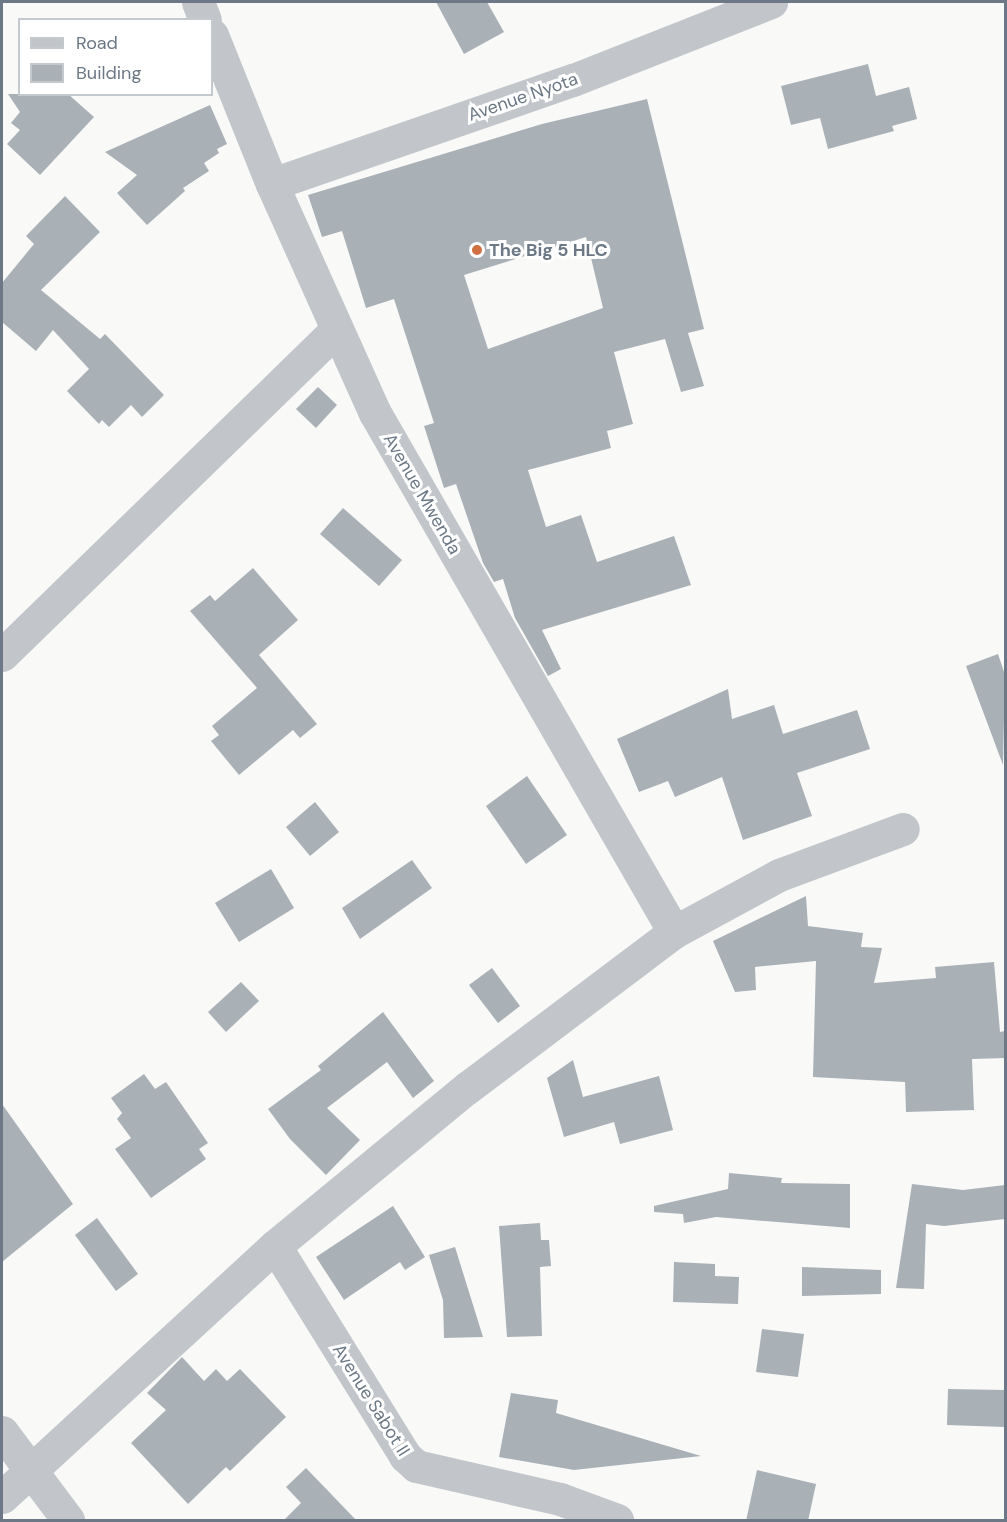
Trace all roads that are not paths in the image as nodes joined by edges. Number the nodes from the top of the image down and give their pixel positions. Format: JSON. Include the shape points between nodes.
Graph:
{"nodes":[{"id":1,"x":198,"y":2,"type":"edge"},
{"id":2,"x":771,"y":2,"type":"edge"},
{"id":3,"x":204,"y":18,"type":"edge"},
{"id":4,"x":213,"y":37,"type":"edge"},
{"id":5,"x":272,"y":184,"type":"junction"},
{"id":6,"x":337,"y":329,"type":"junction"},
{"id":7,"x":2,"y":655,"type":"edge"},
{"id":8,"x":903,"y":830,"type":"dead end"},
{"id":9,"x":674,"y":932,"type":"junction"},
{"id":10,"x":275,"y":1246,"type":"junction"},
{"id":11,"x":2,"y":1432,"type":"edge"},
{"id":12,"x":31,"y":1471,"type":"junction"},
{"id":13,"x":2,"y":1497,"type":"edge"},
{"id":14,"x":68,"y":1521,"type":"edge"},
{"id":15,"x":617,"y":1521,"type":"edge"}],
"edges":[{"from":1,"to":3,"type":"street"},
{"from":2,"to":5,"type":"street","name":"Avenue Nyota","via":[[573,80]]},
{"from":4,"to":5,"type":"street","name":"Avenue Mwenda"},
{"from":5,"to":6,"type":"street","name":"Avenue Mwenda"},
{"from":6,"to":7,"type":"street"},
{"from":6,"to":9,"type":"street","name":"Avenue Mwenda","via":[[375,413]]},
{"from":8,"to":9,"type":"street","via":[[779,875]]},
{"from":9,"to":10,"type":"street","via":[[467,1088]]},
{"from":10,"to":12,"type":"street"},
{"from":10,"to":15,"type":"street","name":"Avenue Sabot II","via":[[405,1456],[416,1466],[560,1499]]},
{"from":11,"to":12,"type":"street"},
{"from":12,"to":13,"type":"street"},
{"from":12,"to":14,"type":"street"}]}
